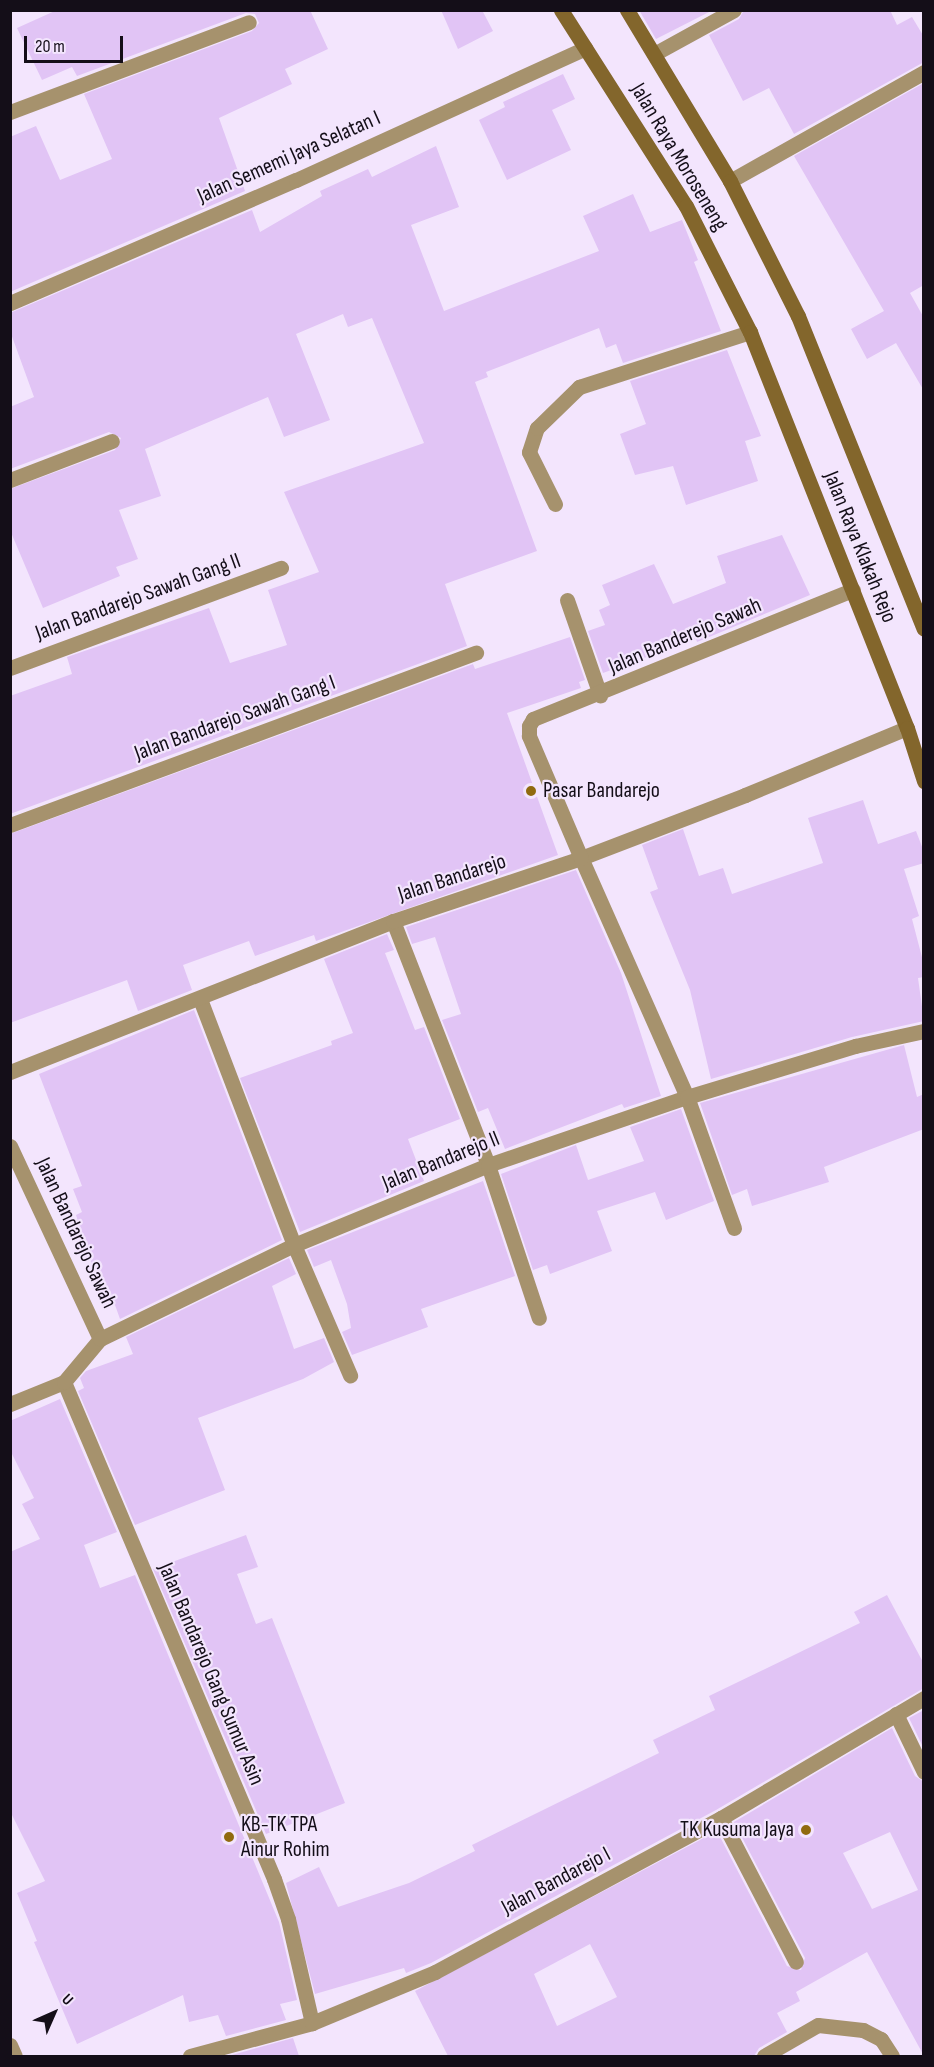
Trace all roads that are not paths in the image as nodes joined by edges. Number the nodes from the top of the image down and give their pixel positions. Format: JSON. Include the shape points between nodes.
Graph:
{"nodes":[{"id":1,"x":561,"y":10,"type":"edge"},
{"id":2,"x":627,"y":10,"type":"edge"},
{"id":3,"x":734,"y":10,"type":"edge"},
{"id":4,"x":249,"y":22,"type":"dead end"},
{"id":5,"x":585,"y":48,"type":"junction"},
{"id":6,"x":654,"y":54,"type":"junction"},
{"id":7,"x":924,"y":72,"type":"edge"},
{"id":8,"x":10,"y":112,"type":"edge"},
{"id":9,"x":730,"y":181,"type":"junction"},
{"id":10,"x":10,"y":303,"type":"edge"},
{"id":11,"x":798,"y":316,"type":"joint"},
{"id":12,"x":750,"y":332,"type":"junction"},
{"id":13,"x":112,"y":441,"type":"dead end"},
{"id":14,"x":10,"y":480,"type":"edge"},
{"id":15,"x":555,"y":504,"type":"dead end"},
{"id":16,"x":281,"y":568,"type":"dead end"},
{"id":17,"x":853,"y":590,"type":"junction"},
{"id":18,"x":567,"y":600,"type":"dead end"},
{"id":19,"x":924,"y":629,"type":"edge"},
{"id":20,"x":476,"y":653,"type":"dead end"},
{"id":21,"x":10,"y":668,"type":"edge"},
{"id":22,"x":600,"y":695,"type":"junction"},
{"id":23,"x":907,"y":728,"type":"junction"},
{"id":24,"x":924,"y":781,"type":"edge"},
{"id":25,"x":10,"y":825,"type":"edge"},
{"id":26,"x":581,"y":858,"type":"junction"},
{"id":27,"x":393,"y":921,"type":"junction"},
{"id":28,"x":200,"y":999,"type":"junction"},
{"id":29,"x":924,"y":1031,"type":"edge"},
{"id":30,"x":10,"y":1072,"type":"edge"},
{"id":31,"x":687,"y":1097,"type":"junction"},
{"id":32,"x":10,"y":1146,"type":"edge"},
{"id":33,"x":488,"y":1165,"type":"junction"},
{"id":34,"x":734,"y":1228,"type":"dead end"},
{"id":35,"x":294,"y":1245,"type":"junction"},
{"id":36,"x":539,"y":1318,"type":"dead end"},
{"id":37,"x":100,"y":1339,"type":"junction"},
{"id":38,"x":350,"y":1375,"type":"dead end"},
{"id":39,"x":64,"y":1382,"type":"junction"},
{"id":40,"x":10,"y":1404,"type":"edge"},
{"id":41,"x":924,"y":1698,"type":"edge"},
{"id":42,"x":896,"y":1714,"type":"junction"},
{"id":43,"x":924,"y":1772,"type":"edge"},
{"id":44,"x":721,"y":1818,"type":"junction"},
{"id":45,"x":796,"y":1962,"type":"dead end"},
{"id":46,"x":312,"y":2023,"type":"junction"},
{"id":47,"x":10,"y":2045,"type":"edge"},
{"id":48,"x":15,"y":2056,"type":"edge"},
{"id":49,"x":190,"y":2056,"type":"edge"},
{"id":50,"x":764,"y":2056,"type":"edge"},
{"id":51,"x":892,"y":2056,"type":"edge"}],
"edges":[{"from":1,"to":5,"type":"main road","name":"Jalan Raya Moroseneng"},
{"from":2,"to":6,"type":"main road","name":"Jalan Raya Moroseneng"},
{"from":3,"to":6,"type":"street"},
{"from":4,"to":8,"type":"street"},
{"from":5,"to":10,"type":"street","name":"Jalan Sememi Jaya Selatan I","via":[[296,180]]},
{"from":5,"to":12,"type":"main road","name":"Jalan Raya Moroseneng","via":[[686,206]]},
{"from":6,"to":9,"type":"main road","name":"Jalan Raya Moroseneng"},
{"from":7,"to":9,"type":"street"},
{"from":9,"to":11,"type":"main road","name":"Jalan Raya Moroseneng"},
{"from":11,"to":19,"type":"main road","name":"Jalan Raya Klakah Rejo"},
{"from":12,"to":15,"type":"street","via":[[579,387],[537,428],[529,452]]},
{"from":12,"to":17,"type":"main road","name":"Jalan Raya Klakah Rejo"},
{"from":13,"to":14,"type":"street"},
{"from":16,"to":21,"type":"street","name":"Jalan Bandarejo Sawah Gang II"},
{"from":17,"to":22,"type":"street","name":"Jalan Banderejo Sawah"},
{"from":17,"to":23,"type":"main road","name":"Jalan Raya Klakah Rejo"},
{"from":18,"to":22,"type":"street"},
{"from":20,"to":25,"type":"street","name":"Jalan Bandarejo Sawah Gang I"},
{"from":22,"to":26,"type":"street","name":"Jalan Banderejo Sawah","via":[[533,719],[529,736]]},
{"from":23,"to":24,"type":"main road","name":"Jalan Raya Klakah Rejo"},
{"from":23,"to":26,"type":"street","name":"Jalan Bandarejo"},
{"from":26,"to":27,"type":"street","name":"Jalan Bandarejo"},
{"from":26,"to":31,"type":"street"},
{"from":27,"to":28,"type":"street","name":"Jalan Bandarejo"},
{"from":27,"to":33,"type":"street"},
{"from":28,"to":30,"type":"street","name":"Jalan Bandarejo"},
{"from":28,"to":35,"type":"street"},
{"from":29,"to":31,"type":"street","name":"Jalan Bandarejo II","via":[[855,1046]]},
{"from":31,"to":33,"type":"street","name":"Jalan Bandarejo II"},
{"from":31,"to":34,"type":"street"},
{"from":32,"to":37,"type":"street","name":"Jalan Bandarejo Sawah"},
{"from":33,"to":35,"type":"street","name":"Jalan Bandarejo II"},
{"from":33,"to":36,"type":"street"},
{"from":35,"to":37,"type":"street","name":"Jalan Bandarejo II"},
{"from":35,"to":38,"type":"street"},
{"from":37,"to":39,"type":"street","name":"Jalan Bandarejo II"},
{"from":39,"to":40,"type":"street","name":"Jalan Bandarejo II"},
{"from":39,"to":46,"type":"street","name":"Jalan Bandarejo Gang Sumur Asin","via":[[274,1879],[288,1919]]},
{"from":41,"to":42,"type":"street","name":"Jalan Bandarejo I"},
{"from":42,"to":43,"type":"street"},
{"from":42,"to":44,"type":"street","name":"Jalan Bandarejo I"},
{"from":44,"to":45,"type":"street"},
{"from":44,"to":46,"type":"street","name":"Jalan Bandarejo I","via":[[435,1972]]},
{"from":46,"to":49,"type":"street","name":"Jalan Bandarejo I"},
{"from":47,"to":48,"type":"street"},
{"from":50,"to":51,"type":"street","via":[[818,2025],[863,2030],[881,2039]]}]}
